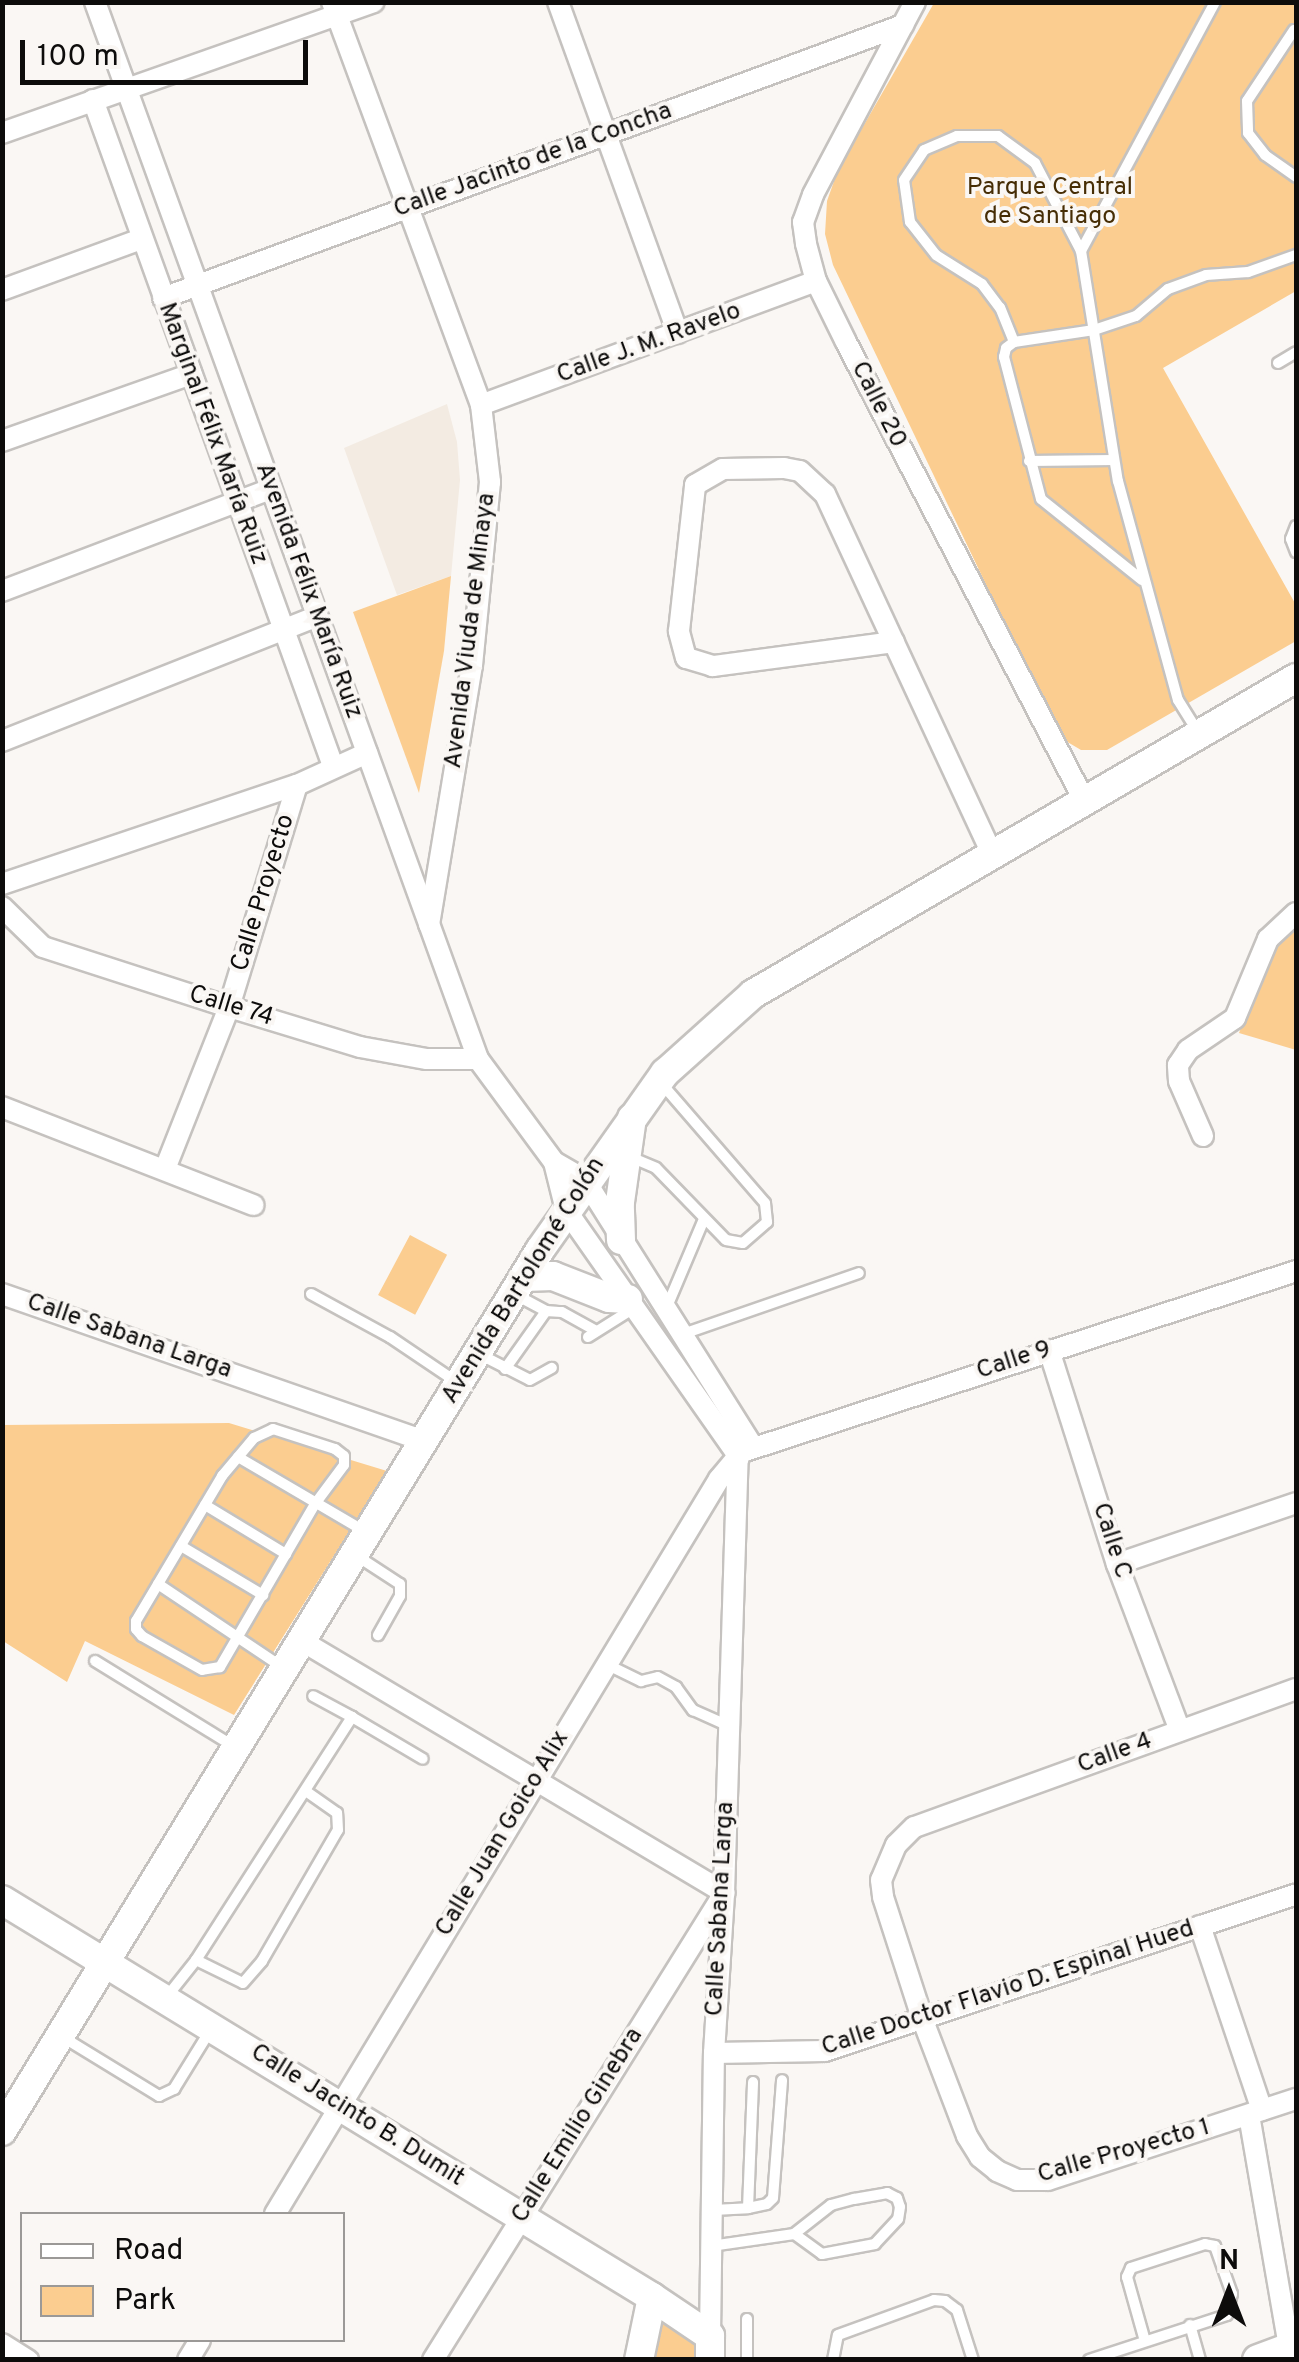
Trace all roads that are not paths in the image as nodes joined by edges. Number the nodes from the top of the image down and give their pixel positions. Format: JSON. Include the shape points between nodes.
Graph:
{"nodes":[{"id":1,"x":94,"y":2,"type":"edge"},
{"id":2,"x":374,"y":2,"type":"edge"},
{"id":3,"x":558,"y":2,"type":"edge"},
{"id":4,"x":915,"y":2,"type":"edge"},
{"id":5,"x":1215,"y":2,"type":"edge"},
{"id":6,"x":334,"y":9,"type":"edge"},
{"id":7,"x":903,"y":24,"type":"junction"},
{"id":8,"x":1294,"y":30,"type":"dead end"},
{"id":9,"x":126,"y":88,"type":"junction"},
{"id":10,"x":93,"y":100,"type":"junction"},
{"id":11,"x":2,"y":132,"type":"edge"},
{"id":12,"x":604,"y":135,"type":"junction"},
{"id":13,"x":1296,"y":177,"type":"edge"},
{"id":14,"x":407,"y":208,"type":"junction"},
{"id":15,"x":140,"y":239,"type":"junction"},
{"id":16,"x":1081,"y":251,"type":"junction"},
{"id":17,"x":1296,"y":255,"type":"edge"},
{"id":18,"x":816,"y":281,"type":"junction"},
{"id":19,"x":198,"y":286,"type":"junction"},
{"id":20,"x":2,"y":290,"type":"edge"},
{"id":21,"x":164,"y":298,"type":"junction"},
{"id":22,"x":1094,"y":330,"type":"junction"},
{"id":23,"x":678,"y":333,"type":"junction"},
{"id":24,"x":1014,"y":342,"type":"junction"},
{"id":25,"x":1296,"y":352,"type":"edge"},
{"id":26,"x":1278,"y":363,"type":"dead end"},
{"id":27,"x":191,"y":374,"type":"junction"},
{"id":28,"x":481,"y":405,"type":"junction"},
{"id":29,"x":2,"y":441,"type":"edge"},
{"id":30,"x":1114,"y":460,"type":"junction"},
{"id":31,"x":1029,"y":462,"type":"junction"},
{"id":32,"x":271,"y":490,"type":"junction"},
{"id":33,"x":238,"y":502,"type":"junction"},
{"id":34,"x":1296,"y":526,"type":"edge"},
{"id":35,"x":1296,"y":552,"type":"edge"},
{"id":36,"x":1143,"y":580,"type":"junction"},
{"id":37,"x":2,"y":591,"type":"edge"},
{"id":38,"x":317,"y":616,"type":"junction"},
{"id":39,"x":283,"y":631,"type":"junction"},
{"id":40,"x":894,"y":642,"type":"junction"},
{"id":41,"x":1296,"y":678,"type":"edge"},
{"id":42,"x":1199,"y":734,"type":"junction"},
{"id":43,"x":2,"y":741,"type":"edge"},
{"id":44,"x":367,"y":753,"type":"junction"},
{"id":45,"x":333,"y":766,"type":"junction"},
{"id":46,"x":297,"y":785,"type":"junction"},
{"id":47,"x":1084,"y":800,"type":"junction"},
{"id":48,"x":992,"y":852,"type":"junction"},
{"id":49,"x":2,"y":884,"type":"edge"},
{"id":50,"x":2,"y":907,"type":"edge"},
{"id":51,"x":1296,"y":912,"type":"edge"},
{"id":52,"x":429,"y":925,"type":"junction"},
{"id":53,"x":229,"y":1006,"type":"junction"},
{"id":54,"x":478,"y":1059,"type":"junction"},
{"id":55,"x":658,"y":1080,"type":"junction"},
{"id":56,"x":2,"y":1107,"type":"edge"},
{"id":57,"x":632,"y":1115,"type":"junction"},
{"id":58,"x":1203,"y":1136,"type":"dead end"},
{"id":59,"x":627,"y":1156,"type":"junction"},
{"id":60,"x":554,"y":1162,"type":"junction"},
{"id":61,"x":164,"y":1169,"type":"junction"},
{"id":62,"x":586,"y":1180,"type":"junction"},
{"id":63,"x":254,"y":1206,"type":"dead end"},
{"id":64,"x":566,"y":1210,"type":"junction"},
{"id":65,"x":704,"y":1219,"type":"junction"},
{"id":66,"x":621,"y":1240,"type":"junction"},
{"id":67,"x":1296,"y":1271,"type":"edge"},
{"id":68,"x":858,"y":1273,"type":"dead end"},
{"id":69,"x":519,"y":1285,"type":"junction"},
{"id":70,"x":2,"y":1294,"type":"edge"},
{"id":71,"x":311,"y":1294,"type":"dead end"},
{"id":72,"x":631,"y":1303,"type":"junction"},
{"id":73,"x":666,"y":1310,"type":"junction"},
{"id":74,"x":546,"y":1311,"type":"junction"},
{"id":75,"x":682,"y":1335,"type":"junction"},
{"id":76,"x":1049,"y":1350,"type":"junction"},
{"id":77,"x":476,"y":1352,"type":"junction"},
{"id":78,"x":552,"y":1368,"type":"dead end"},
{"id":79,"x":506,"y":1369,"type":"junction"},
{"id":80,"x":459,"y":1384,"type":"junction"},
{"id":81,"x":424,"y":1441,"type":"junction"},
{"id":82,"x":743,"y":1454,"type":"junction"},
{"id":83,"x":238,"y":1457,"type":"junction"},
{"id":84,"x":1296,"y":1503,"type":"edge"},
{"id":85,"x":315,"y":1504,"type":"junction"},
{"id":86,"x":205,"y":1505,"type":"junction"},
{"id":87,"x":363,"y":1545,"type":"junction"},
{"id":88,"x":180,"y":1546,"type":"junction"},
{"id":89,"x":286,"y":1554,"type":"junction"},
{"id":90,"x":1117,"y":1564,"type":"junction"},
{"id":91,"x":158,"y":1584,"type":"junction"},
{"id":92,"x":263,"y":1595,"type":"junction"},
{"id":93,"x":378,"y":1635,"type":"dead end"},
{"id":94,"x":240,"y":1636,"type":"junction"},
{"id":95,"x":302,"y":1640,"type":"junction"},
{"id":96,"x":96,"y":1661,"type":"dead end"},
{"id":97,"x":606,"y":1664,"type":"junction"},
{"id":98,"x":284,"y":1668,"type":"junction"},
{"id":99,"x":1296,"y":1690,"type":"edge"},
{"id":100,"x":314,"y":1696,"type":"dead end"},
{"id":101,"x":352,"y":1717,"type":"junction"},
{"id":102,"x":730,"y":1726,"type":"junction"},
{"id":103,"x":1180,"y":1730,"type":"junction"},
{"id":104,"x":236,"y":1747,"type":"junction"},
{"id":105,"x":423,"y":1759,"type":"dead end"},
{"id":106,"x":536,"y":1779,"type":"junction"},
{"id":107,"x":307,"y":1792,"type":"junction"},
{"id":108,"x":724,"y":1893,"type":"junction"},
{"id":109,"x":1296,"y":1894,"type":"edge"},
{"id":110,"x":2,"y":1900,"type":"edge"},
{"id":111,"x":1200,"y":1926,"type":"junction"},
{"id":112,"x":196,"y":1960,"type":"junction"},
{"id":113,"x":106,"y":1962,"type":"junction"},
{"id":114,"x":164,"y":2000,"type":"junction"},
{"id":115,"x":922,"y":2018,"type":"junction"},
{"id":116,"x":212,"y":2027,"type":"junction"},
{"id":117,"x":60,"y":2036,"type":"junction"},
{"id":118,"x":714,"y":2053,"type":"junction"},
{"id":119,"x":782,"y":2080,"type":"dead end"},
{"id":120,"x":753,"y":2082,"type":"dead end"},
{"id":121,"x":1296,"y":2099,"type":"edge"},
{"id":122,"x":340,"y":2105,"type":"junction"},
{"id":123,"x":1256,"y":2113,"type":"junction"},
{"id":124,"x":2,"y":2131,"type":"edge"},
{"id":125,"x":968,"y":2136,"type":"joint"},
{"id":126,"x":748,"y":2208,"type":"junction"},
{"id":127,"x":712,"y":2210,"type":"junction"},
{"id":128,"x":276,"y":2212,"type":"edge"},
{"id":129,"x":520,"y":2216,"type":"junction"},
{"id":130,"x":794,"y":2234,"type":"junction"},
{"id":131,"x":712,"y":2246,"type":"junction"},
{"id":132,"x":652,"y":2297,"type":"junction"},
{"id":133,"x":747,"y":2319,"type":"dead end"},
{"id":134,"x":1190,"y":2326,"type":"junction"},
{"id":135,"x":1145,"y":2341,"type":"junction"},
{"id":136,"x":2,"y":2344,"type":"edge"},
{"id":137,"x":710,"y":2348,"type":"edge"},
{"id":138,"x":1292,"y":2352,"type":"edge"},
{"id":139,"x":28,"y":2360,"type":"edge"},
{"id":140,"x":433,"y":2360,"type":"edge"},
{"id":141,"x":639,"y":2360,"type":"edge"},
{"id":142,"x":746,"y":2360,"type":"edge"},
{"id":143,"x":834,"y":2360,"type":"edge"},
{"id":144,"x":974,"y":2360,"type":"edge"},
{"id":145,"x":1090,"y":2360,"type":"edge"},
{"id":146,"x":1200,"y":2360,"type":"edge"},
{"id":147,"x":1258,"y":2360,"type":"edge"}],
"edges":[{"from":1,"to":9,"type":"street","name":"Avenida Félix María Ruiz"},
{"from":2,"to":6,"type":"street"},
{"from":3,"to":12,"type":"street"},
{"from":4,"to":7,"type":"street","name":"Calle 20"},
{"from":5,"to":16,"type":"lane"},
{"from":6,"to":9,"type":"street"},
{"from":6,"to":14,"type":"street","name":"Avenida Viuda de Minaya"},
{"from":7,"to":12,"type":"street","name":"Calle Jacinto de la Concha"},
{"from":7,"to":18,"type":"street","name":"Calle 20","via":[[803,222]]},
{"from":8,"to":13,"type":"lane","via":[[1246,100],[1248,133],[1265,156]]},
{"from":9,"to":10,"type":"street"},
{"from":9,"to":19,"type":"street","name":"Avenida Félix María Ruiz"},
{"from":10,"to":11,"type":"street"},
{"from":10,"to":15,"type":"street","name":"Marginal Félix María Ruiz"},
{"from":12,"to":14,"type":"street","name":"Calle Jacinto de la Concha"},
{"from":12,"to":23,"type":"street"},
{"from":14,"to":19,"type":"street","name":"Calle Jacinto de la Concha"},
{"from":14,"to":28,"type":"street","name":"Avenida Viuda de Minaya"},
{"from":15,"to":20,"type":"street"},
{"from":15,"to":21,"type":"street","name":"Marginal Félix María Ruiz"},
{"from":16,"to":22,"type":"lane"},
{"from":16,"to":24,"type":"lane","via":[[1035,163],[998,136],[958,136],[924,150],[904,180],[910,222],[936,255],[982,284]]},
{"from":17,"to":22,"type":"lane","via":[[1168,289],[1136,316]]},
{"from":18,"to":23,"type":"street","name":"Calle J. M. Ravelo"},
{"from":18,"to":47,"type":"street","name":"Calle 20"},
{"from":19,"to":21,"type":"street","name":"Calle Jacinto de la Concha"},
{"from":19,"to":32,"type":"street","name":"Avenida Félix María Ruiz"},
{"from":21,"to":27,"type":"street","name":"Marginal Félix María Ruiz"},
{"from":22,"to":24,"type":"lane"},
{"from":22,"to":30,"type":"lane"},
{"from":23,"to":28,"type":"street","name":"Calle J. M. Ravelo"},
{"from":24,"to":31,"type":"lane","via":[[1004,357]]},
{"from":25,"to":26,"type":"lane"},
{"from":27,"to":29,"type":"street"},
{"from":27,"to":33,"type":"street","name":"Marginal Félix María Ruiz"},
{"from":28,"to":52,"type":"street","name":"Avenida Viuda de Minaya","via":[[490,482],[485,537],[472,665]]},
{"from":30,"to":31,"type":"lane"},
{"from":30,"to":36,"type":"lane"},
{"from":31,"to":36,"type":"lane","via":[[1046,506]]},
{"from":32,"to":33,"type":"street"},
{"from":32,"to":38,"type":"street","name":"Avenida Félix María Ruiz"},
{"from":33,"to":37,"type":"street"},
{"from":33,"to":39,"type":"street","name":"Marginal Félix María Ruiz"},
{"from":34,"to":35,"type":"lane"},
{"from":36,"to":42,"type":"lane","via":[[1178,700]]},
{"from":38,"to":39,"type":"street"},
{"from":38,"to":44,"type":"street","name":"Avenida Félix María Ruiz"},
{"from":39,"to":43,"type":"street"},
{"from":39,"to":45,"type":"street","name":"Marginal Félix María Ruiz"},
{"from":40,"to":40,"type":"street","via":[[713,666],[686,658],[679,630],[696,485],[724,469],[784,468],[814,480]]},
{"from":40,"to":48,"type":"street"},
{"from":41,"to":42,"type":"main road","name":"Avenida Bartolomé Colón"},
{"from":42,"to":47,"type":"main road","name":"Avenida Bartolomé Colón"},
{"from":44,"to":45,"type":"street"},
{"from":44,"to":52,"type":"street","name":"Avenida Félix María Ruiz"},
{"from":45,"to":46,"type":"street"},
{"from":46,"to":49,"type":"street"},
{"from":46,"to":53,"type":"street","name":"Calle Proyecto"},
{"from":47,"to":48,"type":"main road","name":"Avenida Bartolomé Colón"},
{"from":48,"to":55,"type":"main road","name":"Avenida Bartolomé Colón","via":[[753,994]]},
{"from":50,"to":53,"type":"street","name":"Calle 74","via":[[43,947]]},
{"from":51,"to":58,"type":"street","via":[[1268,940],[1236,1018],[1188,1050],[1178,1065],[1178,1081]]},
{"from":52,"to":54,"type":"street","name":"Avenida Félix María Ruiz"},
{"from":53,"to":54,"type":"street","name":"Calle 74","via":[[360,1047],[427,1059]]},
{"from":53,"to":61,"type":"street","name":"Calle Proyecto"},
{"from":54,"to":60,"type":"street","name":"Avenida Félix María Ruiz"},
{"from":55,"to":57,"type":"main road","name":"Avenida Bartolomé Colón"},
{"from":55,"to":65,"type":"lane","via":[[765,1203],[768,1216],[743,1243],[726,1240]]},
{"from":56,"to":61,"type":"street"},
{"from":57,"to":59,"type":"main road"},
{"from":57,"to":62,"type":"main road","name":"Avenida Bartolomé Colón"},
{"from":59,"to":65,"type":"lane","via":[[656,1168]]},
{"from":59,"to":66,"type":"main road"},
{"from":60,"to":62,"type":"street","name":"Avenida Félix María Ruiz"},
{"from":60,"to":64,"type":"street","name":"Avenida Félix María Ruiz"},
{"from":61,"to":63,"type":"street"},
{"from":62,"to":64,"type":"main road","name":"Avenida Bartolomé Colón"},
{"from":62,"to":66,"type":"street"},
{"from":64,"to":69,"type":"main road","name":"Avenida Bartolomé Colón"},
{"from":64,"to":72,"type":"street"},
{"from":65,"to":73,"type":"lane"},
{"from":66,"to":73,"type":"street"},
{"from":67,"to":76,"type":"street","name":"Calle 9"},
{"from":68,"to":75,"type":"lane"},
{"from":69,"to":72,"type":"main road","via":[[552,1276]]},
{"from":69,"to":74,"type":"lane"},
{"from":69,"to":77,"type":"main road","name":"Avenida Bartolomé Colón"},
{"from":70,"to":81,"type":"street","name":"Calle Sabana Larga"},
{"from":71,"to":80,"type":"lane"},
{"from":72,"to":74,"type":"lane","via":[[592,1334],[562,1312]]},
{"from":72,"to":82,"type":"street"},
{"from":73,"to":75,"type":"street"},
{"from":74,"to":79,"type":"lane"},
{"from":75,"to":82,"type":"street"},
{"from":76,"to":82,"type":"street","name":"Calle 9"},
{"from":76,"to":90,"type":"street","name":"Calle C"},
{"from":77,"to":79,"type":"lane"},
{"from":77,"to":80,"type":"main road","name":"Avenida Bartolomé Colón"},
{"from":78,"to":79,"type":"lane","via":[[536,1380]]},
{"from":80,"to":81,"type":"main road","name":"Avenida Bartolomé Colón"},
{"from":81,"to":87,"type":"main road","name":"Avenida Bartolomé Colón"},
{"from":82,"to":97,"type":"street","name":"Calle Juan Goico Alix","via":[[719,1479]]},
{"from":82,"to":102,"type":"street","name":"Calle Sabana Larga"},
{"from":83,"to":85,"type":"lane"},
{"from":83,"to":85,"type":"lane","via":[[273,1429],[335,1449],[344,1464]]},
{"from":83,"to":86,"type":"lane"},
{"from":84,"to":90,"type":"street"},
{"from":85,"to":87,"type":"lane"},
{"from":85,"to":89,"type":"lane"},
{"from":86,"to":88,"type":"lane"},
{"from":86,"to":89,"type":"lane"},
{"from":87,"to":93,"type":"lane","via":[[400,1584]]},
{"from":87,"to":95,"type":"main road","name":"Avenida Bartolomé Colón"},
{"from":88,"to":91,"type":"lane"},
{"from":88,"to":92,"type":"lane"},
{"from":89,"to":92,"type":"lane"},
{"from":90,"to":103,"type":"street","name":"Calle C"},
{"from":91,"to":94,"type":"lane"},
{"from":91,"to":94,"type":"lane","via":[[136,1620],[142,1636],[202,1670],[220,1667]]},
{"from":92,"to":94,"type":"lane"},
{"from":94,"to":98,"type":"lane"},
{"from":95,"to":98,"type":"main road","name":"Avenida Bartolomé Colón"},
{"from":95,"to":106,"type":"street"},
{"from":96,"to":104,"type":"lane"},
{"from":97,"to":102,"type":"lane","via":[[641,1682],[658,1677],[676,1687],[693,1710]]},
{"from":97,"to":106,"type":"street","name":"Calle Juan Goico Alix"},
{"from":98,"to":104,"type":"main road","name":"Avenida Bartolomé Colón"},
{"from":99,"to":103,"type":"street","name":"Calle 4"},
{"from":100,"to":101,"type":"lane"},
{"from":101,"to":105,"type":"lane"},
{"from":101,"to":107,"type":"lane"},
{"from":102,"to":108,"type":"street","name":"Calle Sabana Larga"},
{"from":103,"to":115,"type":"street","name":"Calle 4","via":[[934,1818],[902,1838],[881,1880],[882,1897]]},
{"from":104,"to":113,"type":"main road","name":"Avenida Bartolomé Colón"},
{"from":106,"to":108,"type":"street"},
{"from":106,"to":122,"type":"street","name":"Calle Juan Goico Alix"},
{"from":107,"to":112,"type":"lane"},
{"from":107,"to":112,"type":"lane","via":[[337,1813],[338,1830],[251,1977],[244,1983]]},
{"from":108,"to":118,"type":"street","name":"Calle Sabana Larga"},
{"from":108,"to":129,"type":"street","name":"Calle Emilio Ginebra"},
{"from":109,"to":111,"type":"street","name":"Calle Doctor Flavio D. Espinal Hued"},
{"from":110,"to":113,"type":"main road","name":"Calle Jacinto B. Dumit"},
{"from":111,"to":115,"type":"street","name":"Calle Doctor Flavio D. Espinal Hued"},
{"from":111,"to":123,"type":"street"},
{"from":112,"to":114,"type":"lane"},
{"from":113,"to":114,"type":"main road","name":"Calle Jacinto B. Dumit"},
{"from":113,"to":117,"type":"main road","name":"Avenida Bartolomé Colón"},
{"from":114,"to":116,"type":"main road","name":"Calle Jacinto B. Dumit"},
{"from":115,"to":118,"type":"street","name":"Calle Doctor Flavio D. Espinal Hued","via":[[824,2051]]},
{"from":115,"to":125,"type":"street","name":"Calle 4"},
{"from":116,"to":117,"type":"lane","via":[[174,2089],[160,2096]]},
{"from":116,"to":122,"type":"main road","name":"Calle Jacinto B. Dumit"},
{"from":117,"to":124,"type":"main road","name":"Avenida Bartolomé Colón"},
{"from":118,"to":127,"type":"street","name":"Calle Sabana Larga"},
{"from":119,"to":126,"type":"lane","via":[[777,2188],[767,2204]]},
{"from":120,"to":126,"type":"lane"},
{"from":121,"to":123,"type":"street","name":"Calle Proyecto 1"},
{"from":122,"to":128,"type":"street","name":"Calle Juan Goico Alix"},
{"from":122,"to":129,"type":"main road","name":"Calle Jacinto B. Dumit"},
{"from":123,"to":125,"type":"street","name":"Calle Proyecto 1","via":[[1032,2181],[988,2165]]},
{"from":123,"to":138,"type":"street"},
{"from":126,"to":127,"type":"lane"},
{"from":127,"to":131,"type":"street","name":"Calle Sabana Larga"},
{"from":129,"to":132,"type":"main road","name":"Calle Jacinto B. Dumit"},
{"from":129,"to":140,"type":"street","name":"Calle Emilio Ginebra"},
{"from":130,"to":130,"type":"lane","via":[[830,2205],[887,2193],[900,2207],[898,2219],[875,2244],[822,2254]]},
{"from":130,"to":131,"type":"lane"},
{"from":131,"to":137,"type":"street","name":"Calle Sabana Larga"},
{"from":132,"to":137,"type":"main road","name":"Calle Jacinto B. Dumit"},
{"from":132,"to":141,"type":"main road"},
{"from":133,"to":142,"type":"lane"},
{"from":134,"to":135,"type":"lane"},
{"from":134,"to":135,"type":"lane","via":[[1227,2315],[1230,2307],[1232,2294],[1215,2246],[1131,2268],[1127,2277]]},
{"from":134,"to":146,"type":"lane"},
{"from":135,"to":145,"type":"lane"},
{"from":136,"to":139,"type":"street"},
{"from":138,"to":147,"type":"main road"},
{"from":143,"to":144,"type":"lane","via":[[838,2335],[934,2300],[956,2310]]}]}
